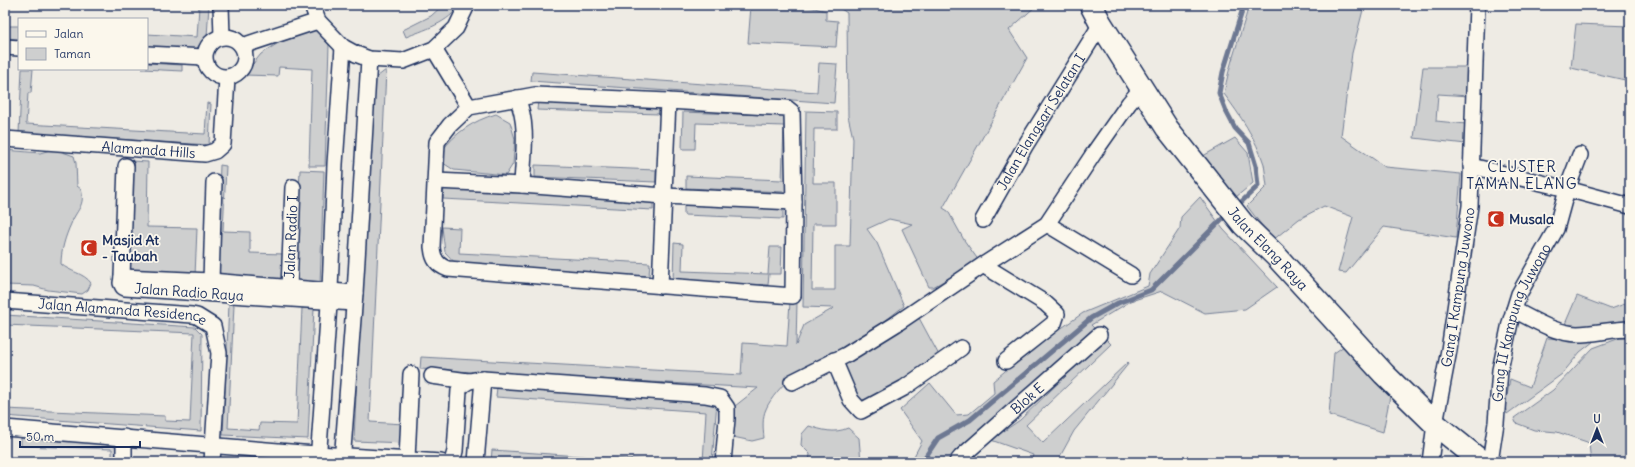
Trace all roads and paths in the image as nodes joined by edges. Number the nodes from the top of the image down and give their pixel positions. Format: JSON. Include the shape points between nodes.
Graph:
{"nodes":[{"id":1,"x":221,"y":5,"type":"edge"},
{"id":2,"x":312,"y":5,"type":"edge"},
{"id":3,"x":467,"y":5,"type":"edge"},
{"id":4,"x":1091,"y":5,"type":"edge"},
{"id":5,"x":1477,"y":5,"type":"edge"},
{"id":6,"x":318,"y":21,"type":"junction"},
{"id":7,"x":1101,"y":24,"type":"junction"},
{"id":8,"x":222,"y":37,"type":"junction"},
{"id":9,"x":242,"y":46,"type":"junction"},
{"id":10,"x":5,"y":47,"type":"edge"},
{"id":11,"x":343,"y":47,"type":"junction"},
{"id":12,"x":18,"y":48,"type":"edge"},
{"id":13,"x":434,"y":49,"type":"junction"},
{"id":14,"x":148,"y":54,"type":"edge"},
{"id":15,"x":204,"y":57,"type":"junction"},
{"id":16,"x":369,"y":59,"type":"junction"},
{"id":17,"x":227,"y":78,"type":"junction"},
{"id":18,"x":1141,"y":89,"type":"junction"},
{"id":19,"x":517,"y":98,"type":"junction"},
{"id":20,"x":668,"y":101,"type":"junction"},
{"id":21,"x":469,"y":107,"type":"junction"},
{"id":22,"x":5,"y":139,"type":"edge"},
{"id":23,"x":1580,"y":155,"type":"dead end"},
{"id":24,"x":126,"y":166,"type":"dead end"},
{"id":25,"x":1471,"y":166,"type":"junction"},
{"id":26,"x":436,"y":181,"type":"junction"},
{"id":27,"x":214,"y":182,"type":"dead end"},
{"id":28,"x":522,"y":185,"type":"junction"},
{"id":29,"x":292,"y":187,"type":"dead end"},
{"id":30,"x":1567,"y":189,"type":"junction"},
{"id":31,"x":664,"y":196,"type":"junction"},
{"id":32,"x":794,"y":202,"type":"junction"},
{"id":33,"x":1630,"y":206,"type":"edge"},
{"id":34,"x":983,"y":220,"type":"dead end"},
{"id":35,"x":1047,"y":224,"type":"junction"},
{"id":36,"x":983,"y":265,"type":"junction"},
{"id":37,"x":1131,"y":275,"type":"dead end"},
{"id":38,"x":122,"y":277,"type":"junction"},
{"id":39,"x":211,"y":281,"type":"junction"},
{"id":40,"x":660,"y":286,"type":"junction"},
{"id":41,"x":289,"y":288,"type":"junction"},
{"id":42,"x":330,"y":296,"type":"junction"},
{"id":43,"x":355,"y":298,"type":"junction"},
{"id":44,"x":5,"y":301,"type":"edge"},
{"id":45,"x":1514,"y":310,"type":"junction"},
{"id":46,"x":1630,"y":330,"type":"edge"},
{"id":47,"x":1099,"y":335,"type":"dead end"},
{"id":48,"x":961,"y":348,"type":"dead end"},
{"id":49,"x":834,"y":360,"type":"junction"},
{"id":50,"x":1006,"y":361,"type":"dead end"},
{"id":51,"x":411,"y":374,"type":"dead end"},
{"id":52,"x":432,"y":376,"type":"dead end"},
{"id":53,"x":483,"y":380,"type":"junction"},
{"id":54,"x":468,"y":381,"type":"junction"},
{"id":55,"x":792,"y":382,"type":"dead end"},
{"id":56,"x":1435,"y":424,"type":"junction"},
{"id":57,"x":5,"y":428,"type":"edge"},
{"id":58,"x":124,"y":437,"type":"junction"},
{"id":59,"x":213,"y":445,"type":"junction"},
{"id":60,"x":318,"y":458,"type":"edge"},
{"id":61,"x":342,"y":458,"type":"edge"},
{"id":62,"x":407,"y":459,"type":"junction"},
{"id":63,"x":124,"y":462,"type":"edge"},
{"id":64,"x":212,"y":462,"type":"edge"},
{"id":65,"x":441,"y":462,"type":"edge"},
{"id":66,"x":452,"y":462,"type":"edge"},
{"id":67,"x":476,"y":462,"type":"edge"},
{"id":68,"x":723,"y":462,"type":"edge"},
{"id":69,"x":957,"y":462,"type":"edge"},
{"id":70,"x":1430,"y":462,"type":"edge"},
{"id":71,"x":1482,"y":462,"type":"edge"},
{"id":72,"x":1490,"y":462,"type":"edge"}],
"edges":[{"from":1,"to":8,"type":"street"},
{"from":2,"to":6,"type":"street"},
{"from":3,"to":13,"type":"street","via":[[456,28]]},
{"from":4,"to":7,"type":"main road","name":"Jalan Elang Raya"},
{"from":5,"to":25,"type":"street","name":"Gang I Kampung Juwono"},
{"from":6,"to":9,"type":"street"},
{"from":6,"to":11,"type":"street"},
{"from":7,"to":18,"type":"main road","name":"Jalan Elang Raya"},
{"from":7,"to":34,"type":"street","name":"Jalan Elangsari Selatan I"},
{"from":8,"to":9,"type":"street","via":[[230,37]]},
{"from":8,"to":15,"type":"street","via":[[214,39],[206,47]]},
{"from":9,"to":17,"type":"street","via":[[245,62],[241,70]]},
{"from":10,"to":12,"type":"street"},
{"from":11,"to":16,"type":"street"},
{"from":11,"to":42,"type":"street"},
{"from":13,"to":16,"type":"street","via":[[403,61]]},
{"from":13,"to":21,"type":"street"},
{"from":14,"to":15,"type":"street"},
{"from":15,"to":17,"type":"street","via":[[207,68],[216,76]]},
{"from":16,"to":43,"type":"street"},
{"from":17,"to":22,"type":"street","name":"Alamanda Hills","via":[[223,144],[216,151],[205,154]]},
{"from":18,"to":35,"type":"street","via":[[1096,150]]},
{"from":18,"to":56,"type":"main road","name":"Jalan Elang Raya","via":[[1167,128],[1244,224],[1384,374]]},
{"from":19,"to":20,"type":"street","via":[[535,95]]},
{"from":19,"to":21,"type":"street"},
{"from":19,"to":28,"type":"street","via":[[524,121]]},
{"from":20,"to":31,"type":"street"},
{"from":20,"to":32,"type":"street","via":[[787,108],[792,112]]},
{"from":21,"to":26,"type":"street","via":[[437,142]]},
{"from":23,"to":30,"type":"street","name":"Gang II Kampung Juwono"},
{"from":24,"to":38,"type":"street"},
{"from":25,"to":30,"type":"street"},
{"from":25,"to":56,"type":"street","name":"Gang I Kampung Juwono","via":[[1470,206],[1449,350]]},
{"from":26,"to":28,"type":"street"},
{"from":26,"to":40,"type":"street","via":[[432,251],[441,267],[448,270]]},
{"from":27,"to":39,"type":"street"},
{"from":28,"to":31,"type":"street"},
{"from":29,"to":41,"type":"street","name":"Jalan Radio I"},
{"from":30,"to":33,"type":"street"},
{"from":30,"to":45,"type":"street","name":"Gang II Kampung Juwono","via":[[1556,229],[1520,294]]},
{"from":31,"to":32,"type":"street"},
{"from":31,"to":40,"type":"street"},
{"from":32,"to":40,"type":"street","via":[[793,296]]},
{"from":35,"to":36,"type":"street"},
{"from":35,"to":37,"type":"street"},
{"from":36,"to":49,"type":"street","via":[[896,324]]},
{"from":36,"to":50,"type":"street","via":[[1045,303],[1057,314],[1054,323]]},
{"from":38,"to":39,"type":"street","name":"Jalan Radio Raya"},
{"from":38,"to":42,"type":"street","name":"Jalan Radio Raya","via":[[122,286],[125,288]]},
{"from":39,"to":41,"type":"street","name":"Jalan Radio Raya"},
{"from":41,"to":42,"type":"street","name":"Jalan Radio Raya"},
{"from":42,"to":43,"type":"street","name":"Jalan Radio Raya"},
{"from":42,"to":60,"type":"street"},
{"from":43,"to":61,"type":"street"},
{"from":44,"to":59,"type":"street","name":"Jalan Alamanda Residence","via":[[192,315],[213,326],[219,353]]},
{"from":45,"to":46,"type":"street","via":[[1562,332]]},
{"from":45,"to":72,"type":"street","name":"Gang II Kampung Juwono","via":[[1500,370]]},
{"from":47,"to":69,"type":"street","name":"Blok E"},
{"from":48,"to":49,"type":"street","via":[[904,388],[861,411],[851,400]]},
{"from":49,"to":55,"type":"street"},
{"from":51,"to":62,"type":"street"},
{"from":52,"to":54,"type":"street"},
{"from":53,"to":54,"type":"street"},
{"from":53,"to":67,"type":"street"},
{"from":53,"to":68,"type":"street","via":[[720,398],[727,408],[728,419]]},
{"from":54,"to":66,"type":"street","via":[[459,390]]},
{"from":56,"to":70,"type":"street","name":"Gang I Kampung Juwono"},
{"from":56,"to":71,"type":"main road","name":"Jalan Elang Raya"},
{"from":57,"to":58,"type":"street"},
{"from":58,"to":59,"type":"street"},
{"from":58,"to":63,"type":"street"},
{"from":59,"to":60,"type":"street"},
{"from":59,"to":64,"type":"street","name":"Jalan Alamanda Residence"},
{"from":60,"to":61,"type":"street"},
{"from":61,"to":62,"type":"street"},
{"from":62,"to":65,"type":"street"}]}
